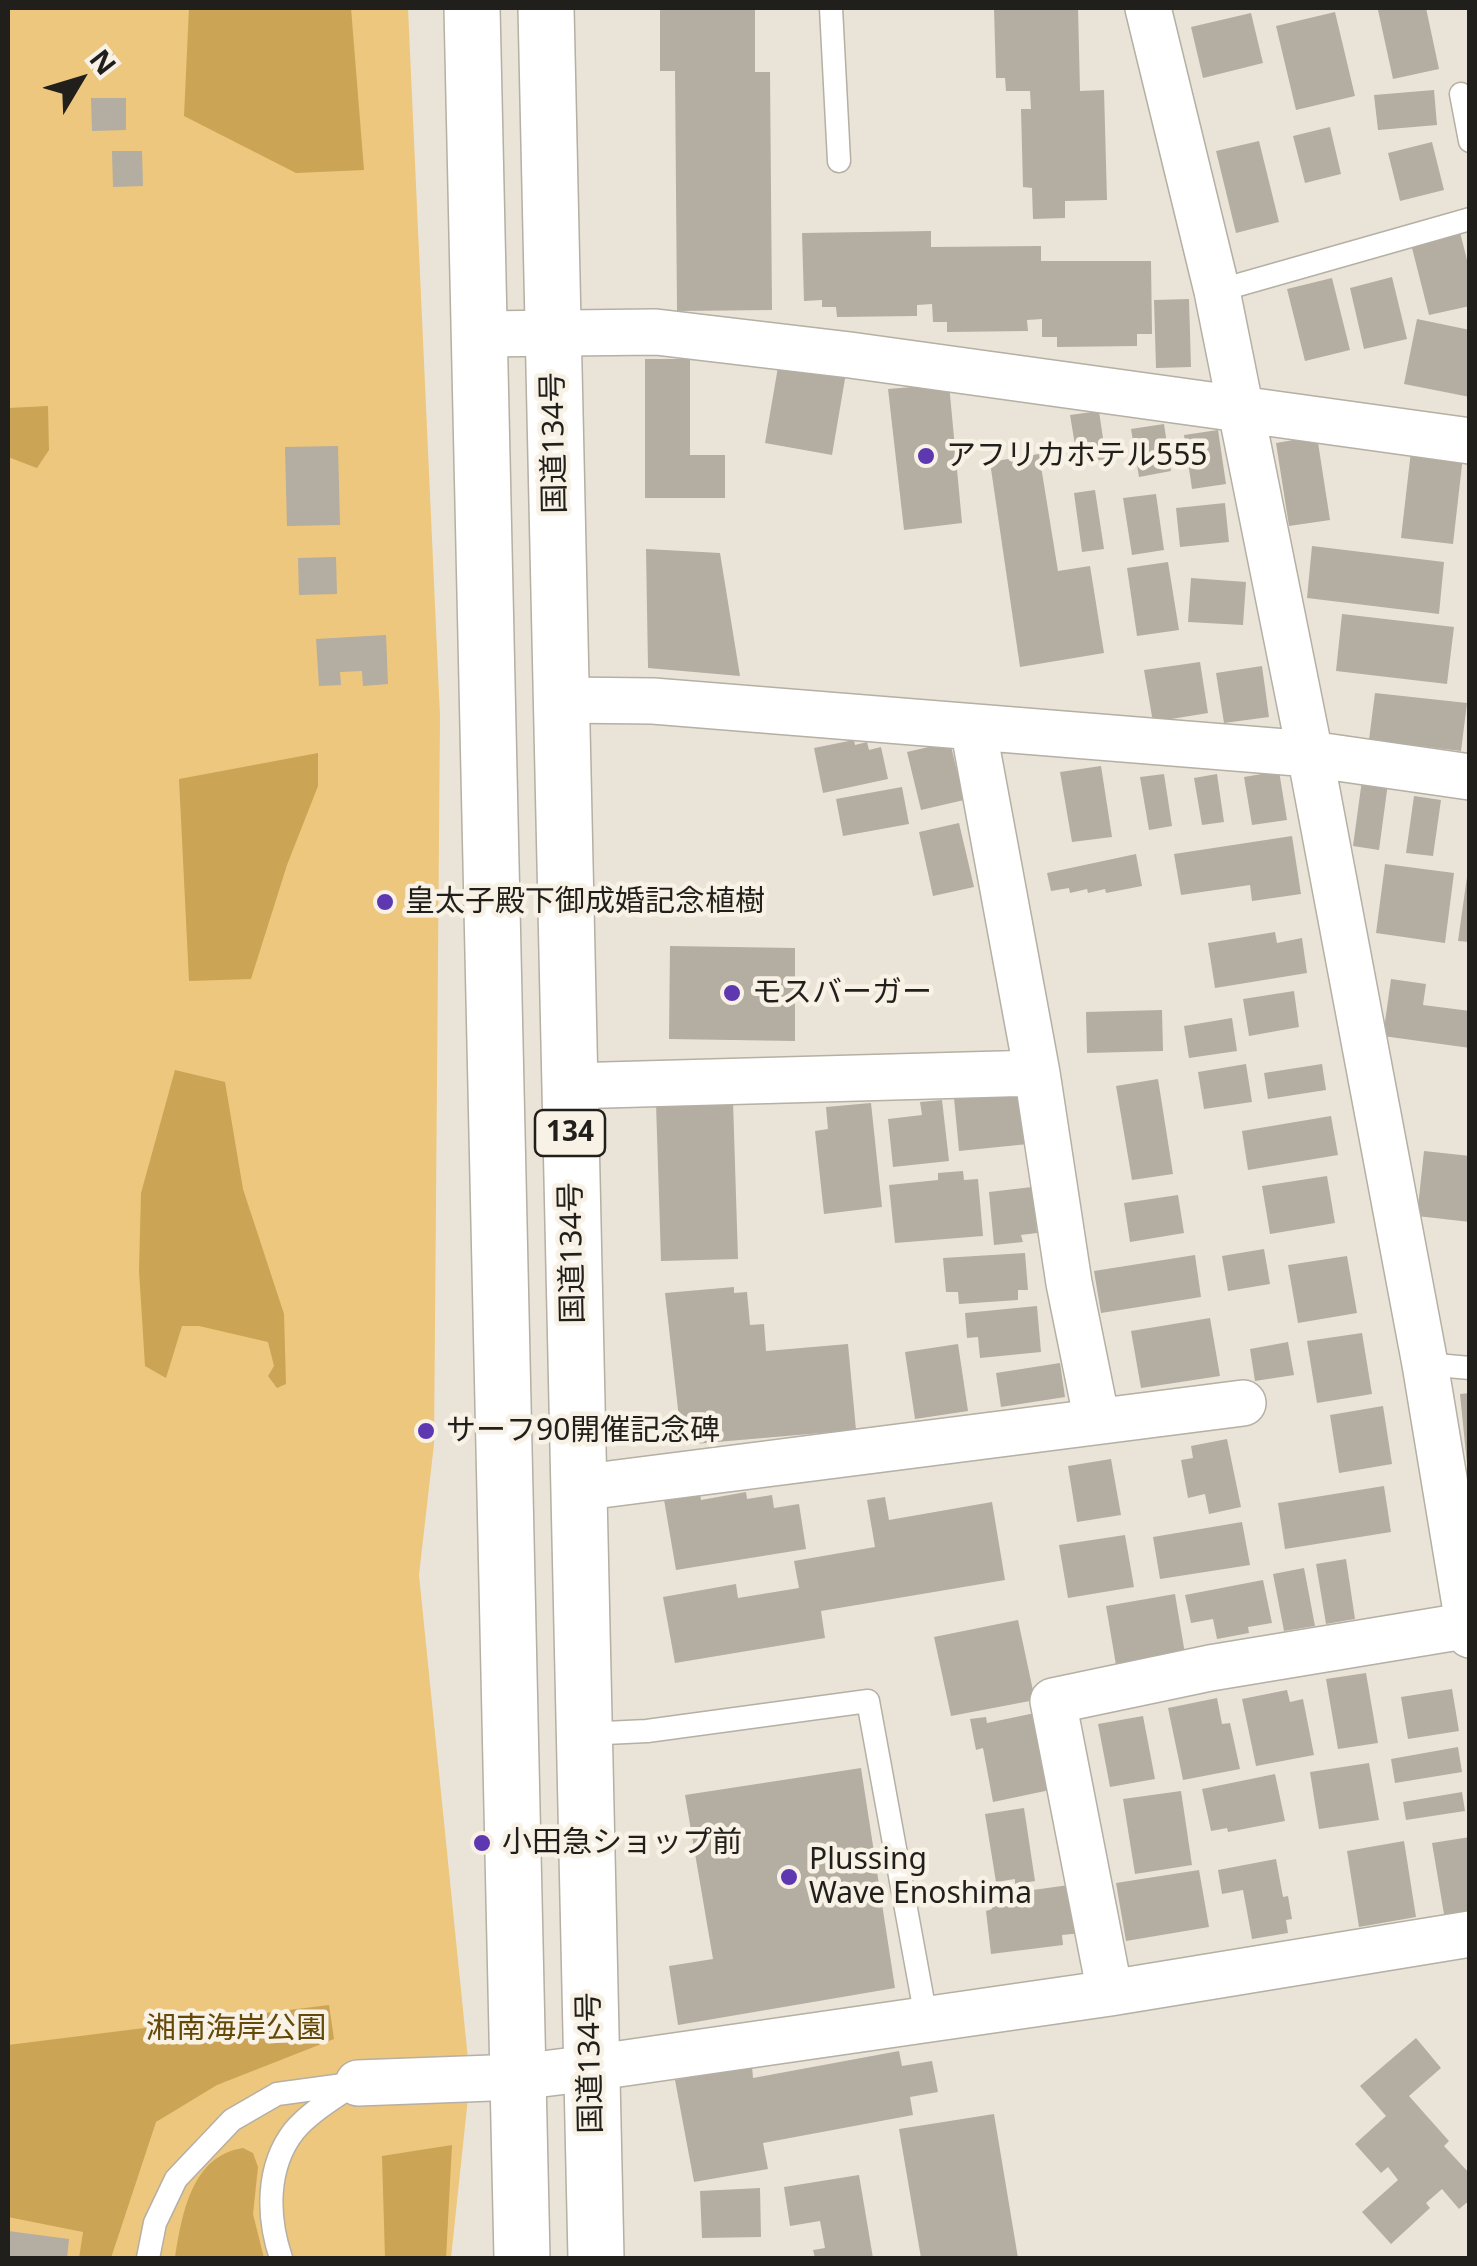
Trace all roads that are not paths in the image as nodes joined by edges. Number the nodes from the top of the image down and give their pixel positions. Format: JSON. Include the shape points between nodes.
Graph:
{"nodes":[{"id":1,"x":472,"y":8,"type":"edge"},
{"id":2,"x":546,"y":8,"type":"edge"},
{"id":3,"x":831,"y":8,"type":"edge"},
{"id":4,"x":1148,"y":8,"type":"edge"},
{"id":5,"x":1461,"y":94,"type":"dead end"},
{"id":6,"x":1470,"y":141,"type":"edge"},
{"id":7,"x":839,"y":161,"type":"dead end"},
{"id":8,"x":1470,"y":219,"type":"edge"},
{"id":9,"x":1217,"y":290,"type":"junction"},
{"id":10,"x":552,"y":332,"type":"junction"},
{"id":11,"x":479,"y":334,"type":"junction"},
{"id":12,"x":1242,"y":410,"type":"junction"},
{"id":13,"x":1470,"y":442,"type":"edge"},
{"id":14,"x":561,"y":700,"type":"junction"},
{"id":15,"x":973,"y":727,"type":"junction"},
{"id":16,"x":1310,"y":754,"type":"junction"},
{"id":17,"x":1470,"y":776,"type":"edge"},
{"id":18,"x":1037,"y":1073,"type":"junction"},
{"id":19,"x":569,"y":1086,"type":"junction"},
{"id":20,"x":1425,"y":1364,"type":"junction"},
{"id":21,"x":1470,"y":1368,"type":"edge"},
{"id":22,"x":1243,"y":1403,"type":"dead end"},
{"id":23,"x":1097,"y":1421,"type":"junction"},
{"id":24,"x":578,"y":1488,"type":"junction"},
{"id":25,"x":1469,"y":1628,"type":"edge"},
{"id":26,"x":584,"y":1734,"type":"junction"},
{"id":27,"x":1470,"y":1934,"type":"edge"},
{"id":28,"x":1110,"y":1993,"type":"junction"},
{"id":29,"x":926,"y":2018,"type":"junction"},
{"id":30,"x":592,"y":2068,"type":"junction"},
{"id":31,"x":518,"y":2077,"type":"junction"},
{"id":32,"x":358,"y":2083,"type":"junction"},
{"id":33,"x":148,"y":2258,"type":"edge"},
{"id":34,"x":281,"y":2258,"type":"edge"},
{"id":35,"x":522,"y":2258,"type":"edge"},
{"id":36,"x":596,"y":2258,"type":"edge"}],
"edges":[{"from":1,"to":11,"type":"highway","number":"134"},
{"from":2,"to":10,"type":"highway","name":"国道134号","number":"134"},
{"from":3,"to":7,"type":"lane"},
{"from":4,"to":9,"type":"street"},
{"from":5,"to":6,"type":"lane"},
{"from":8,"to":9,"type":"lane"},
{"from":9,"to":12,"type":"street"},
{"from":10,"to":11,"type":"street"},
{"from":10,"to":12,"type":"street","via":[[656,332]]},
{"from":10,"to":14,"type":"highway","name":"国道134号","number":"134"},
{"from":11,"to":31,"type":"highway","number":"134"},
{"from":12,"to":13,"type":"street"},
{"from":12,"to":16,"type":"street"},
{"from":14,"to":15,"type":"street","via":[[654,700]]},
{"from":14,"to":19,"type":"highway","name":"国道134号","number":"134"},
{"from":15,"to":16,"type":"street"},
{"from":15,"to":18,"type":"street"},
{"from":16,"to":17,"type":"street"},
{"from":16,"to":20,"type":"street"},
{"from":18,"to":19,"type":"street"},
{"from":18,"to":23,"type":"street"},
{"from":19,"to":24,"type":"highway","name":"国道134号","number":"134"},
{"from":20,"to":21,"type":"lane"},
{"from":20,"to":25,"type":"street"},
{"from":22,"to":23,"type":"street"},
{"from":23,"to":24,"type":"street"},
{"from":24,"to":26,"type":"highway","name":"国道134号","number":"134"},
{"from":25,"to":28,"type":"street","via":[[1210,1668],[1053,1701]]},
{"from":26,"to":29,"type":"lane","via":[[868,1702]]},
{"from":26,"to":30,"type":"highway","name":"国道134号","number":"134"},
{"from":27,"to":28,"type":"street"},
{"from":28,"to":29,"type":"street"},
{"from":29,"to":30,"type":"street"},
{"from":30,"to":31,"type":"street"},
{"from":30,"to":36,"type":"highway","name":"国道134号","number":"134"},
{"from":31,"to":32,"type":"street"},
{"from":31,"to":35,"type":"highway","number":"134"},
{"from":32,"to":33,"type":"lane","via":[[277,2094],[232,2120],[163,2200]]},
{"from":32,"to":34,"type":"lane","via":[[292,2133],[276,2164],[270,2202]]}]}
